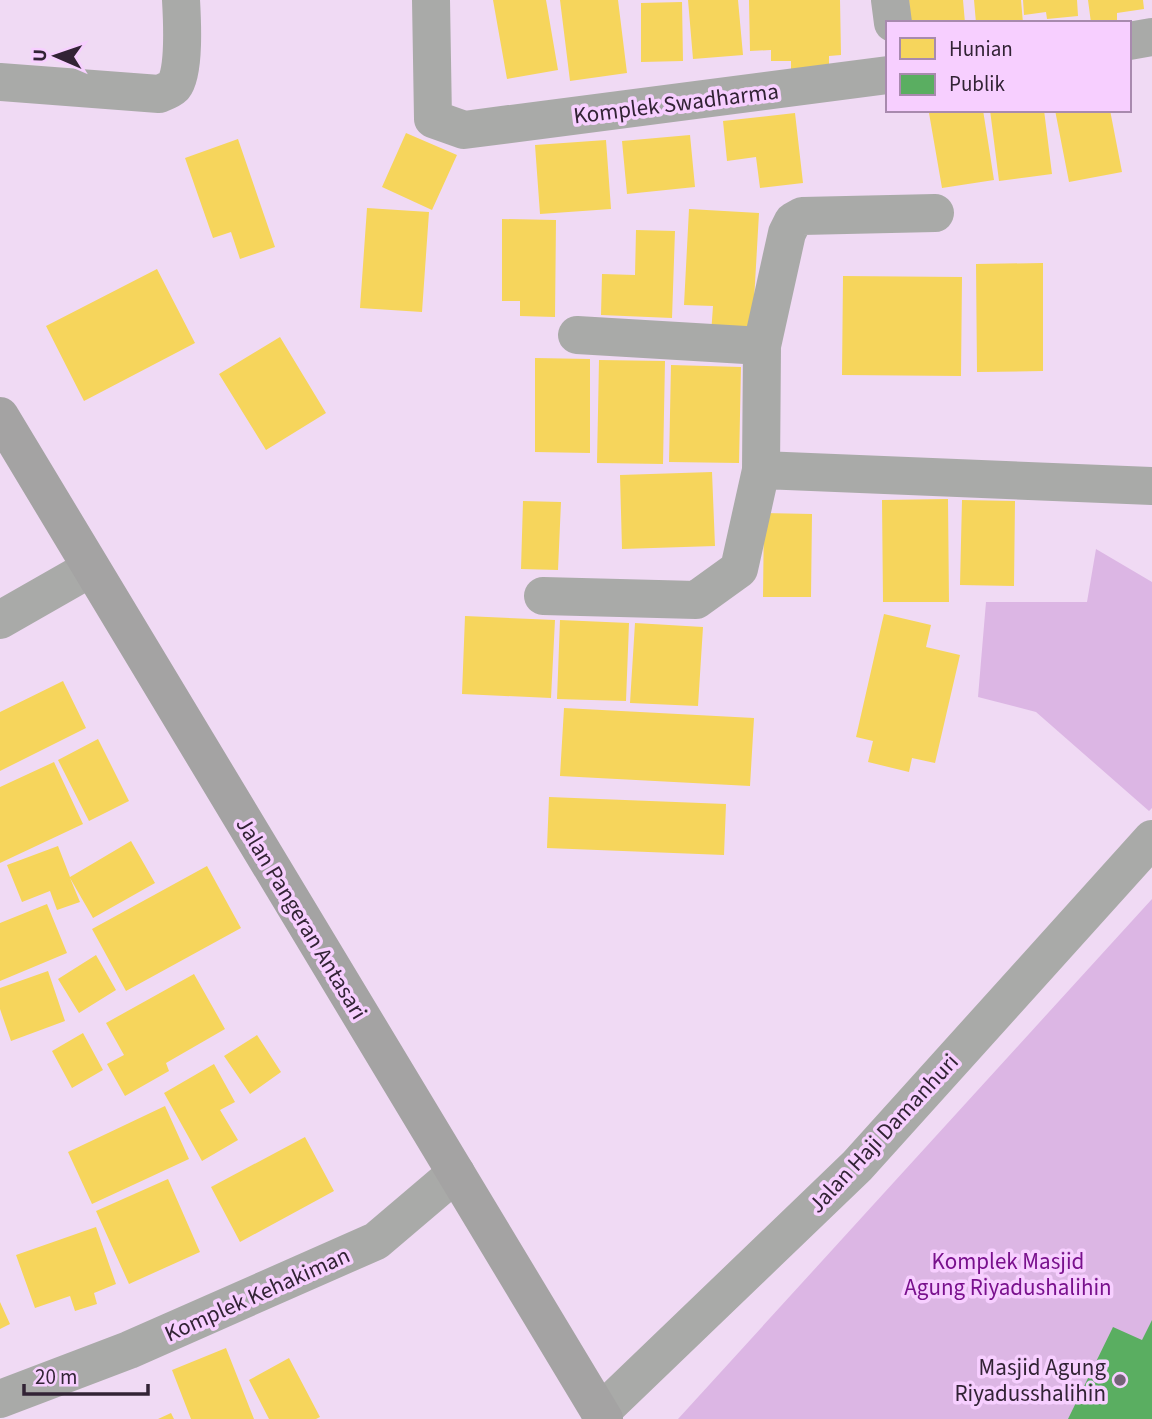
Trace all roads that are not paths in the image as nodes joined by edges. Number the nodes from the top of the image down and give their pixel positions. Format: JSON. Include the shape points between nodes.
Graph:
{"nodes":[{"id":1,"x":431,"y":0,"type":"edge"},
{"id":2,"x":890,"y":0,"type":"edge"},
{"id":3,"x":182,"y":18,"type":"edge"},
{"id":4,"x":893,"y":21,"type":"edge"},
{"id":5,"x":1152,"y":37,"type":"edge"},
{"id":6,"x":1131,"y":41,"type":"edge"},
{"id":7,"x":886,"y":75,"type":"edge"},
{"id":8,"x":0,"y":82,"type":"edge"},
{"id":9,"x":935,"y":213,"type":"dead end"},
{"id":10,"x":577,"y":335,"type":"dead end"},
{"id":11,"x":762,"y":346,"type":"junction"},
{"id":12,"x":0,"y":416,"type":"edge"},
{"id":13,"x":761,"y":470,"type":"junction"},
{"id":14,"x":1152,"y":486,"type":"edge"},
{"id":15,"x":91,"y":568,"type":"junction"},
{"id":16,"x":543,"y":596,"type":"dead end"},
{"id":17,"x":0,"y":620,"type":"edge"},
{"id":18,"x":1152,"y":839,"type":"edge"},
{"id":19,"x":456,"y":1173,"type":"junction"},
{"id":20,"x":0,"y":1399,"type":"edge"},
{"id":21,"x":602,"y":1416,"type":"edge"}],
"edges":[{"from":1,"to":7,"type":"street","name":"Komplek Swadharma","via":[[433,119],[464,130]]},
{"from":2,"to":4,"type":"street"},
{"from":3,"to":8,"type":"street","via":[[179,77],[159,94]]},
{"from":5,"to":6,"type":"street"},
{"from":9,"to":11,"type":"street","via":[[803,216],[793,221]]},
{"from":10,"to":11,"type":"street"},
{"from":11,"to":13,"type":"street"},
{"from":12,"to":15,"type":"main road","name":"Jalan Pangeran Antasari"},
{"from":13,"to":14,"type":"street"},
{"from":13,"to":16,"type":"street","via":[[739,569],[695,600]]},
{"from":15,"to":17,"type":"street"},
{"from":15,"to":19,"type":"main road","name":"Jalan Pangeran Antasari"},
{"from":18,"to":21,"type":"street","name":"Jalan Haji Damanhuri","via":[[857,1166]]},
{"from":19,"to":20,"type":"street","name":"Komplek Kehakiman","via":[[376,1241],[129,1350]]},
{"from":19,"to":21,"type":"main road","name":"Jalan Pangeran Antasari"}]}
